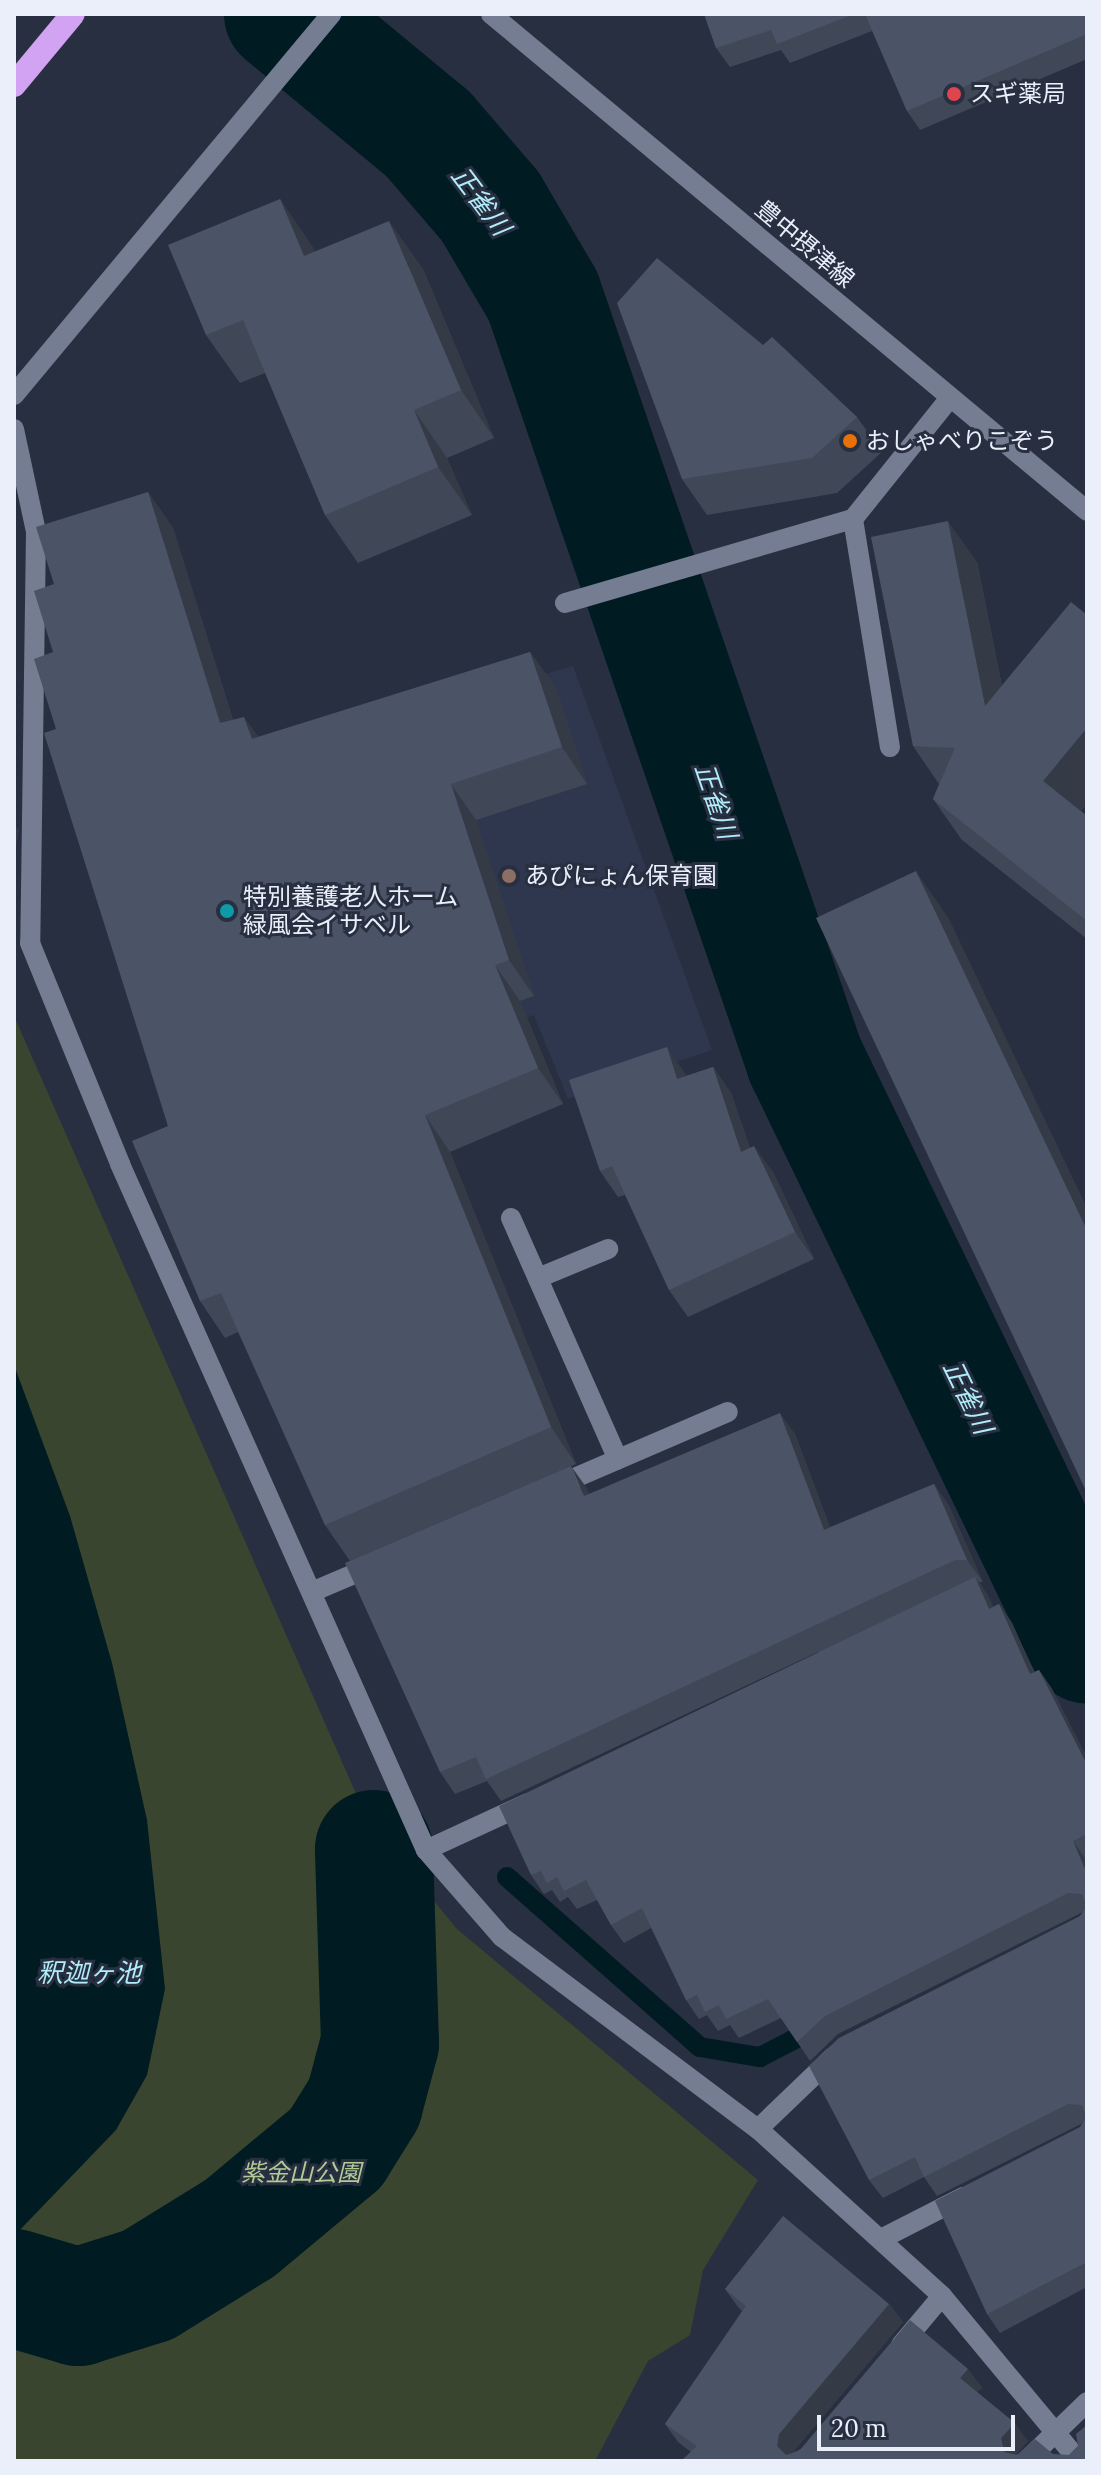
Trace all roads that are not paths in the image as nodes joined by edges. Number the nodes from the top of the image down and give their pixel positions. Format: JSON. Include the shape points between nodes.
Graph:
{"nodes":[{"id":1,"x":73,"y":14,"type":"edge"},
{"id":2,"x":332,"y":14,"type":"edge"},
{"id":3,"x":491,"y":14,"type":"edge"},
{"id":4,"x":14,"y":85,"type":"edge"},
{"id":5,"x":14,"y":395,"type":"edge"},
{"id":6,"x":949,"y":399,"type":"junction"},
{"id":7,"x":14,"y":429,"type":"edge"},
{"id":8,"x":1087,"y":511,"type":"edge"},
{"id":9,"x":853,"y":519,"type":"junction"},
{"id":10,"x":565,"y":603,"type":"dead end"},
{"id":11,"x":890,"y":747,"type":"dead end"},
{"id":12,"x":511,"y":1218,"type":"dead end"},
{"id":13,"x":608,"y":1249,"type":"dead end"},
{"id":14,"x":538,"y":1278,"type":"junction"},
{"id":15,"x":728,"y":1412,"type":"dead end"},
{"id":16,"x":618,"y":1459,"type":"junction"},
{"id":17,"x":531,"y":1497,"type":"edge"},
{"id":18,"x":401,"y":1553,"type":"edge"},
{"id":19,"x":314,"y":1591,"type":"junction"},
{"id":20,"x":542,"y":1796,"type":"edge"},
{"id":21,"x":426,"y":1850,"type":"junction"},
{"id":22,"x":858,"y":2039,"type":"edge"},
{"id":23,"x":758,"y":2129,"type":"junction"},
{"id":24,"x":991,"y":2183,"type":"edge"},
{"id":25,"x":881,"y":2239,"type":"junction"},
{"id":26,"x":942,"y":2296,"type":"junction"},
{"id":27,"x":882,"y":2367,"type":"edge"},
{"id":28,"x":1087,"y":2402,"type":"edge"},
{"id":29,"x":1052,"y":2431,"type":"junction"},
{"id":30,"x":1026,"y":2461,"type":"edge"},
{"id":31,"x":1079,"y":2461,"type":"edge"}],
"edges":[{"from":1,"to":4,"type":"highway"},
{"from":2,"to":5,"type":"street"},
{"from":3,"to":6,"type":"street","name":"豊中摂津線"},
{"from":6,"to":8,"type":"street","name":"豊中摂津線"},
{"from":6,"to":9,"type":"street"},
{"from":7,"to":19,"type":"street","via":[[36,532],[30,943],[120,1164]]},
{"from":9,"to":10,"type":"street"},
{"from":9,"to":11,"type":"street"},
{"from":12,"to":14,"type":"street"},
{"from":13,"to":14,"type":"street"},
{"from":14,"to":16,"type":"street"},
{"from":15,"to":16,"type":"street"},
{"from":16,"to":17,"type":"street"},
{"from":18,"to":19,"type":"street"},
{"from":19,"to":21,"type":"street"},
{"from":20,"to":21,"type":"street"},
{"from":21,"to":23,"type":"street","via":[[502,1937]]},
{"from":22,"to":23,"type":"street"},
{"from":23,"to":25,"type":"street"},
{"from":24,"to":25,"type":"street"},
{"from":25,"to":26,"type":"street"},
{"from":26,"to":27,"type":"street"},
{"from":26,"to":29,"type":"street"},
{"from":28,"to":29,"type":"street"},
{"from":29,"to":30,"type":"street"},
{"from":29,"to":31,"type":"street"}]}
